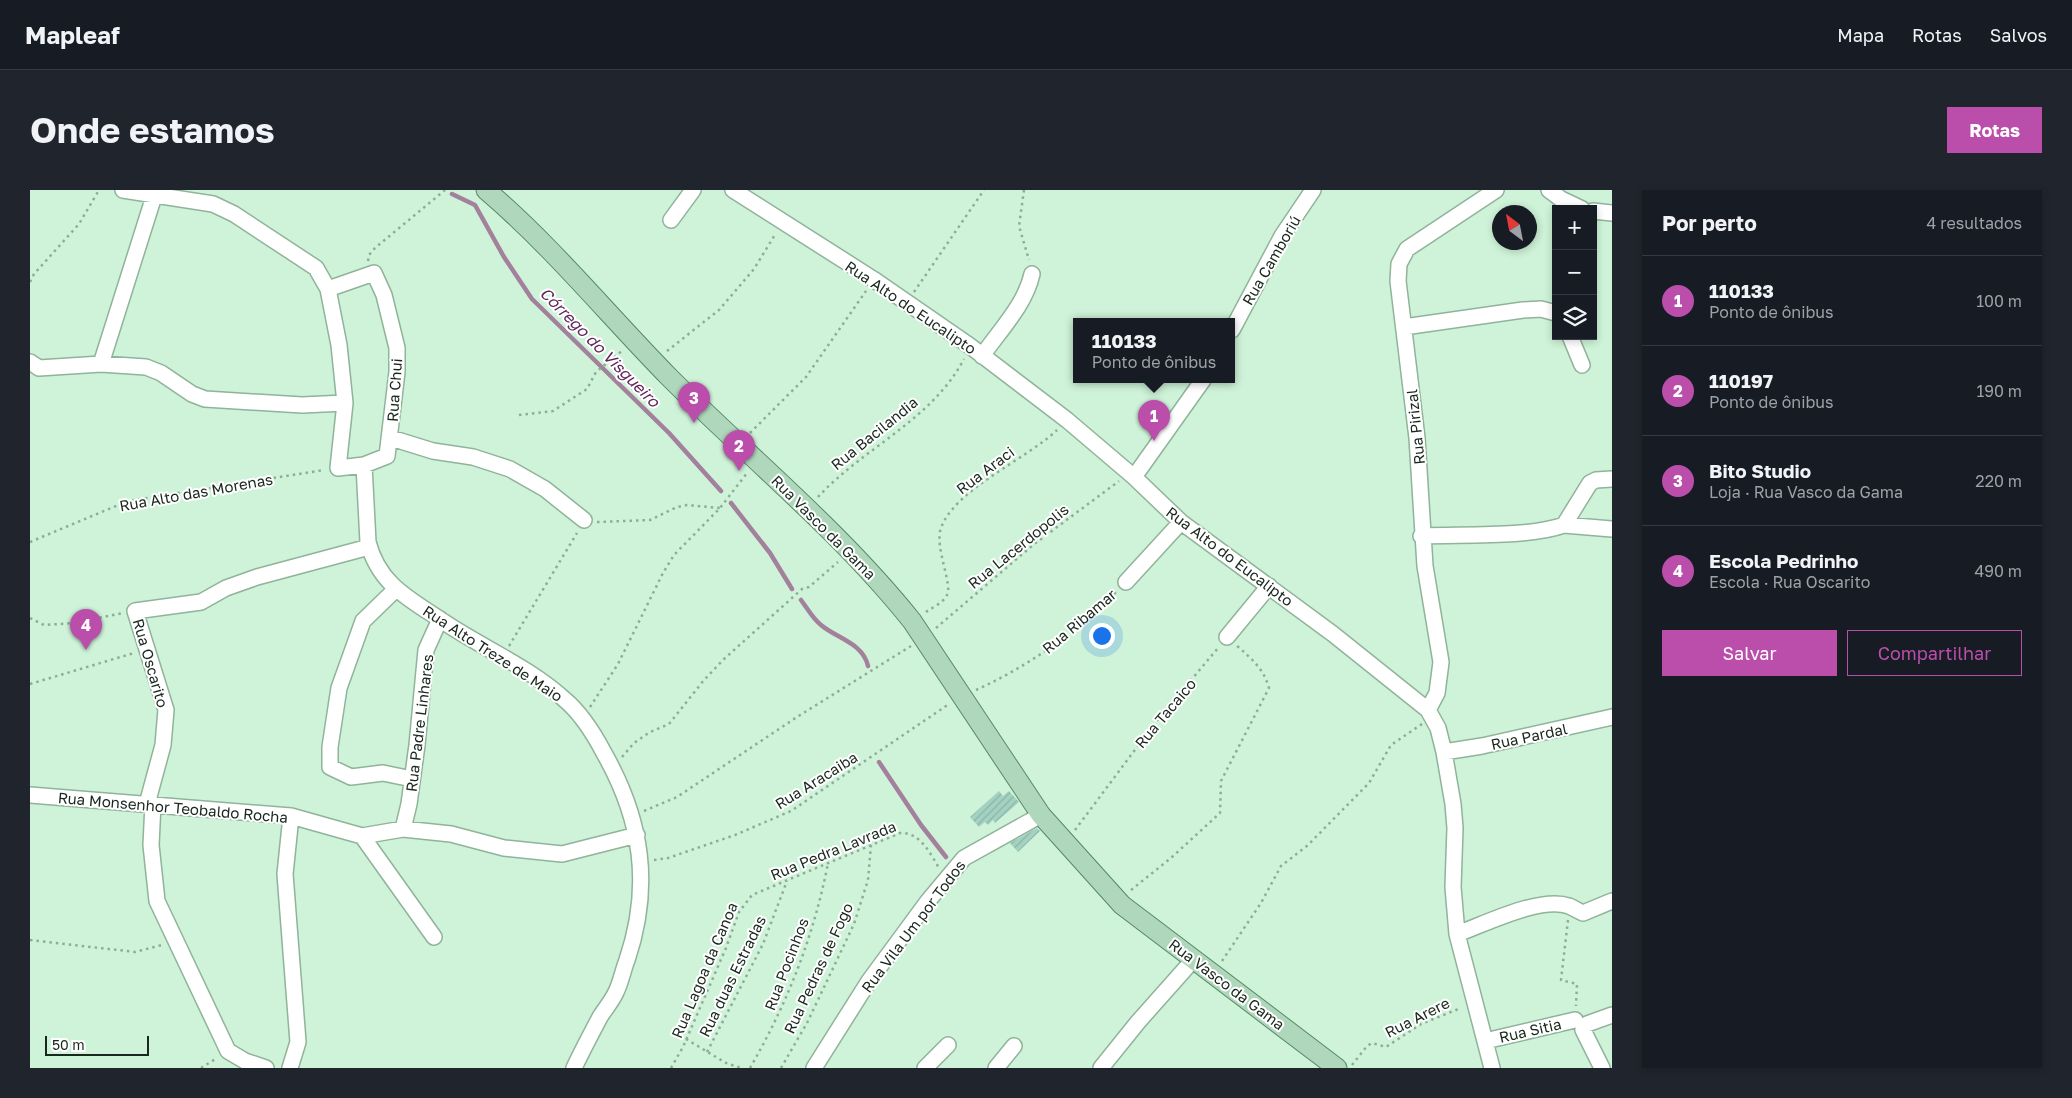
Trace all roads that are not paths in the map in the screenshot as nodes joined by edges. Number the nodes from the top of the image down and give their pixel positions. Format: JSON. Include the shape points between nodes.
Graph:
{"nodes":[{"id":1,"x":123,"y":190,"type":"edge"},
{"id":2,"x":486,"y":190,"type":"edge"},
{"id":3,"x":693,"y":190,"type":"edge"},
{"id":4,"x":733,"y":190,"type":"edge"},
{"id":5,"x":1313,"y":190,"type":"edge"},
{"id":6,"x":1496,"y":190,"type":"edge"},
{"id":7,"x":1549,"y":190,"type":"edge"},
{"id":8,"x":155,"y":194,"type":"junction"},
{"id":9,"x":1574,"y":205,"type":"edge"},
{"id":10,"x":1597,"y":211,"type":"edge"},
{"id":11,"x":1612,"y":213,"type":"edge"},
{"id":12,"x":671,"y":220,"type":"dead end"},
{"id":13,"x":1032,"y":274,"type":"road end"},
{"id":14,"x":328,"y":289,"type":"junction"},
{"id":15,"x":1552,"y":312,"type":"edge"},
{"id":16,"x":1235,"y":324,"type":"edge"},
{"id":17,"x":1404,"y":328,"type":"junction"},
{"id":18,"x":1572,"y":340,"type":"edge"},
{"id":19,"x":982,"y":356,"type":"junction"},
{"id":20,"x":30,"y":362,"type":"edge"},
{"id":21,"x":101,"y":364,"type":"junction"},
{"id":22,"x":1582,"y":365,"type":"dead end"},
{"id":23,"x":1201,"y":383,"type":"edge"},
{"id":24,"x":345,"y":403,"type":"junction"},
{"id":25,"x":391,"y":438,"type":"junction"},
{"id":26,"x":364,"y":465,"type":"junction"},
{"id":27,"x":1131,"y":474,"type":"junction"},
{"id":28,"x":1612,"y":478,"type":"edge"},
{"id":29,"x":584,"y":520,"type":"road end"},
{"id":30,"x":1181,"y":522,"type":"junction"},
{"id":31,"x":1564,"y":525,"type":"junction"},
{"id":32,"x":1612,"y":529,"type":"edge"},
{"id":33,"x":1422,"y":536,"type":"junction"},
{"id":34,"x":370,"y":547,"type":"junction"},
{"id":35,"x":1126,"y":582,"type":"road end"},
{"id":36,"x":1269,"y":586,"type":"junction"},
{"id":37,"x":396,"y":589,"type":"junction"},
{"id":38,"x":440,"y":619,"type":"junction"},
{"id":39,"x":1227,"y":637,"type":"road end"},
{"id":40,"x":1430,"y":714,"type":"junction"},
{"id":41,"x":1612,"y":716,"type":"edge"},
{"id":42,"x":1444,"y":752,"type":"junction"},
{"id":43,"x":412,"y":779,"type":"junction"},
{"id":44,"x":30,"y":796,"type":"edge"},
{"id":45,"x":150,"y":804,"type":"junction"},
{"id":46,"x":1041,"y":815,"type":"junction"},
{"id":47,"x":291,"y":816,"type":"junction"},
{"id":48,"x":403,"y":829,"type":"junction"},
{"id":49,"x":637,"y":835,"type":"junction"},
{"id":50,"x":362,"y":836,"type":"junction"},
{"id":51,"x":1612,"y":901,"type":"edge"},
{"id":52,"x":1457,"y":934,"type":"junction"},
{"id":53,"x":434,"y":937,"type":"dead end"},
{"id":54,"x":1194,"y":960,"type":"junction"},
{"id":55,"x":1612,"y":1016,"type":"edge"},
{"id":56,"x":1575,"y":1020,"type":"road end"},
{"id":57,"x":1485,"y":1041,"type":"junction"},
{"id":58,"x":948,"y":1045,"type":"dead end"},
{"id":59,"x":1014,"y":1046,"type":"dead end"},
{"id":60,"x":1338,"y":1067,"type":"edge"},
{"id":61,"x":266,"y":1068,"type":"edge"},
{"id":62,"x":290,"y":1068,"type":"edge"},
{"id":63,"x":574,"y":1068,"type":"edge"},
{"id":64,"x":814,"y":1068,"type":"edge"},
{"id":65,"x":925,"y":1068,"type":"edge"},
{"id":66,"x":996,"y":1068,"type":"edge"},
{"id":67,"x":1101,"y":1068,"type":"edge"},
{"id":68,"x":1492,"y":1068,"type":"edge"},
{"id":69,"x":1602,"y":1068,"type":"edge"}],
"edges":[{"from":1,"to":8,"type":"street"},
{"from":2,"to":46,"type":"main road","name":"Rua Vasco da Gama","via":[[890,594],[912,621]]},
{"from":3,"to":12,"type":"street"},
{"from":4,"to":19,"type":"street","name":"Rua Alto do Eucalipto","via":[[873,279]]},
{"from":5,"to":16,"type":"street","name":"Rua Camboriú","via":[[1282,236]]},
{"from":6,"to":17,"type":"street","name":"Rua Pirizal","via":[[1430,232],[1402,256],[1398,281]]},
{"from":7,"to":9,"type":"street"},
{"from":8,"to":14,"type":"street","via":[[200,200],[228,211],[316,268]]},
{"from":8,"to":21,"type":"street"},
{"from":10,"to":11,"type":"street"},
{"from":13,"to":19,"type":"street","via":[[1030,286],[1020,304]]},
{"from":14,"to":24,"type":"street","via":[[339,345]]},
{"from":14,"to":25,"type":"street","name":"Rua Chui","via":[[374,273],[384,295],[397,348]]},
{"from":15,"to":17,"type":"street","via":[[1523,310]]},
{"from":17,"to":33,"type":"street","name":"Rua Pirizal","via":[[1417,438]]},
{"from":18,"to":22,"type":"street"},
{"from":19,"to":27,"type":"street","name":"Rua Alto do Eucalipto","via":[[1067,420]]},
{"from":20,"to":21,"type":"street","via":[[39,368]]},
{"from":21,"to":24,"type":"street","via":[[146,367],[205,399]]},
{"from":23,"to":27,"type":"street"},
{"from":24,"to":26,"type":"street","name":"Rua Chui","via":[[343,467]]},
{"from":25,"to":26,"type":"street","name":"Rua Chui","via":[[387,456]]},
{"from":25,"to":29,"type":"street","via":[[510,469],[545,489]]},
{"from":26,"to":34,"type":"street","name":"Rua Alto Treze de Maio"},
{"from":27,"to":30,"type":"street","name":"Rua Alto do Eucalipto"},
{"from":28,"to":31,"type":"street","via":[[1590,483]]},
{"from":30,"to":35,"type":"street","name":"Rua Ribamar"},
{"from":30,"to":36,"type":"street","name":"Rua Alto do Eucalipto"},
{"from":31,"to":32,"type":"street"},
{"from":31,"to":33,"type":"street","via":[[1527,532]]},
{"from":33,"to":40,"type":"street","name":"Rua Pirizal","via":[[1441,662],[1438,693]]},
{"from":34,"to":37,"type":"street","name":"Rua Alto Treze de Maio","via":[[383,576]]},
{"from":34,"to":45,"type":"street","name":"Rua Oscarito","via":[[257,577],[226,588],[201,602],[135,611],[166,710],[163,745]]},
{"from":36,"to":39,"type":"street"},
{"from":36,"to":40,"type":"street","name":"Rua Alto do Eucalipto","via":[[1334,634]]},
{"from":37,"to":38,"type":"street","name":"Rua Alto Treze de Maio"},
{"from":37,"to":43,"type":"street","via":[[363,621],[339,688],[330,767],[351,777],[383,773]]},
{"from":38,"to":43,"type":"street","name":"Rua Padre Linhares","via":[[426,650]]},
{"from":38,"to":49,"type":"street","name":"Rua Alto Treze de Maio","via":[[565,699],[582,718],[611,765],[627,799]]},
{"from":40,"to":42,"type":"street"},
{"from":41,"to":42,"type":"street","name":"Rua Pardal"},
{"from":42,"to":52,"type":"street","via":[[1455,828],[1453,887]]},
{"from":43,"to":48,"type":"street","name":"Rua Padre Linhares"},
{"from":44,"to":45,"type":"street","name":"Rua Monsenhor Teobaldo Rocha"},
{"from":45,"to":47,"type":"street","name":"Rua Monsenhor Teobaldo Rocha"},
{"from":45,"to":61,"type":"street","name":"Rua Oscarito","via":[[157,901],[175,942],[228,1051]]},
{"from":46,"to":54,"type":"main road","name":"Rua Vasco da Gama","via":[[1118,900]]},
{"from":46,"to":64,"type":"street","name":"Rua Vila Um por Todos","via":[[964,858],[869,981]]},
{"from":47,"to":50,"type":"street","name":"Rua Monsenhor Teobaldo Rocha"},
{"from":47,"to":62,"type":"street","via":[[285,874],[298,1042]]},
{"from":48,"to":49,"type":"street","name":"Rua Monsenhor Teobaldo Rocha","via":[[452,834],[504,848],[562,854]]},
{"from":48,"to":50,"type":"street","name":"Rua Monsenhor Teobaldo Rocha"},
{"from":49,"to":63,"type":"street","name":"Rua Alto Treze de Maio","via":[[642,878],[635,937],[616,992]]},
{"from":50,"to":53,"type":"street"},
{"from":51,"to":52,"type":"street","via":[[1583,913],[1569,906],[1554,904],[1533,907]]},
{"from":52,"to":57,"type":"street"},
{"from":54,"to":60,"type":"main road","name":"Rua Vasco da Gama"},
{"from":54,"to":67,"type":"street"},
{"from":55,"to":69,"type":"street","name":"Rua Sitia","via":[[1585,1026],[1584,1030]]},
{"from":56,"to":57,"type":"street","name":"Rua Sitia"},
{"from":57,"to":68,"type":"street"},
{"from":58,"to":65,"type":"street"},
{"from":59,"to":66,"type":"street"}]}
